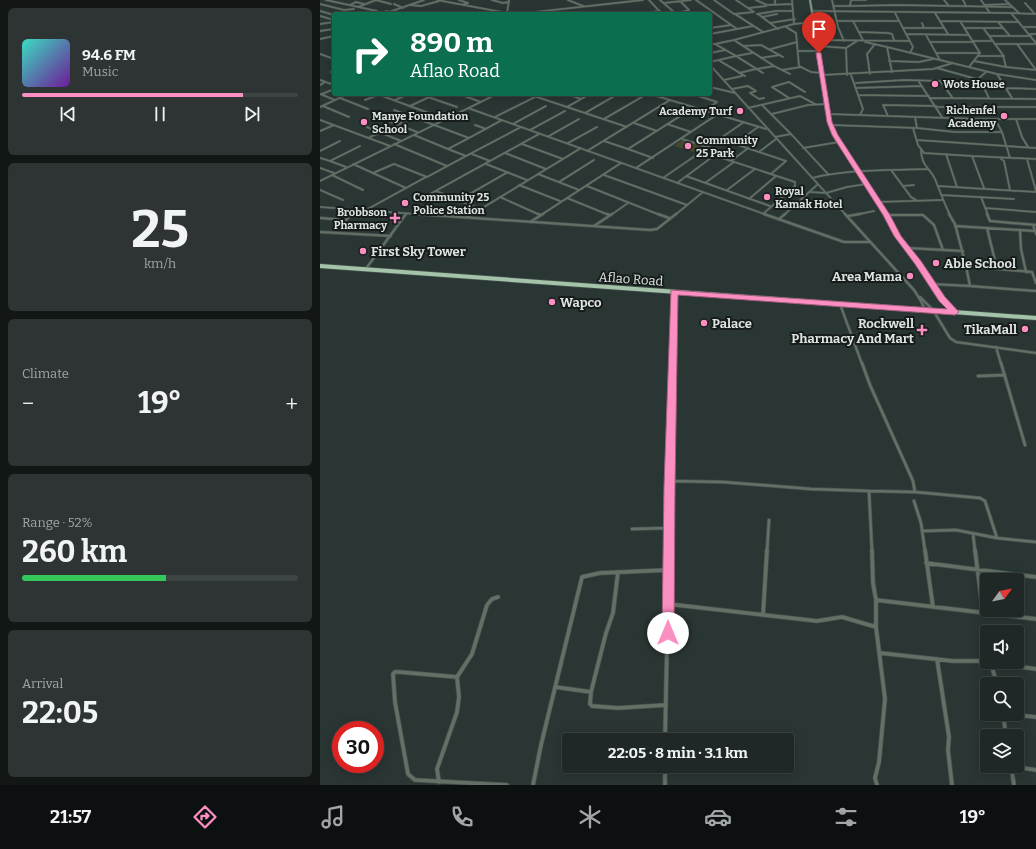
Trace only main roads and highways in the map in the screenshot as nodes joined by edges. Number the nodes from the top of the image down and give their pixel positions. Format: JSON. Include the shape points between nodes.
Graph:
{"nodes":[{"id":1,"x":320,"y":266,"type":"edge"},
{"id":2,"x":1036,"y":318,"type":"edge"}],
"edges":[{"from":1,"to":2,"type":"highway","name":"Aflao Road","via":[[840,304],[928,308]]}]}
